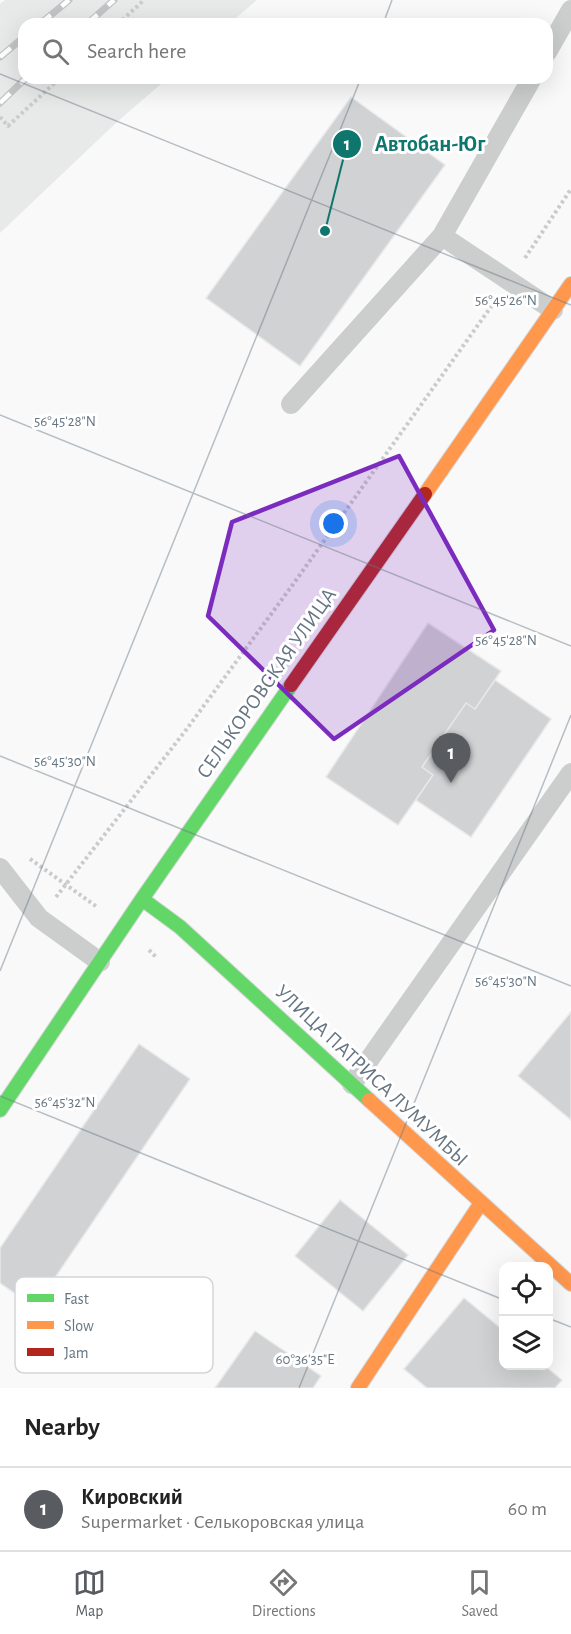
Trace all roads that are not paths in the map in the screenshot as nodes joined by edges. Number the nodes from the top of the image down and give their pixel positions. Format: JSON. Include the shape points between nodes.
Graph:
{"nodes":[{"id":1,"x":571,"y":10,"type":"edge"},
{"id":2,"x":553,"y":42,"type":"edge"},
{"id":3,"x":529,"y":84,"type":"edge"},
{"id":4,"x":442,"y":236,"type":"junction"},
{"id":5,"x":571,"y":284,"type":"edge"},
{"id":6,"x":553,"y":310,"type":"junction"},
{"id":7,"x":291,"y":404,"type":"dead end"},
{"id":8,"x":571,"y":773,"type":"edge"},
{"id":9,"x":0,"y":868,"type":"edge"},
{"id":10,"x":142,"y":899,"type":"junction"},
{"id":11,"x":100,"y":962,"type":"junction"},
{"id":12,"x":352,"y":1084,"type":"junction"},
{"id":13,"x":0,"y":1110,"type":"edge"},
{"id":14,"x":481,"y":1203,"type":"junction"},
{"id":15,"x":571,"y":1284,"type":"edge"},
{"id":16,"x":358,"y":1388,"type":"edge"}],
"edges":[{"from":1,"to":2,"type":"lane"},
{"from":3,"to":4,"type":"lane"},
{"from":4,"to":6,"type":"lane"},
{"from":4,"to":7,"type":"lane"},
{"from":5,"to":6,"type":"main road","name":"СЕЛЬКОРОВСКАЯ УЛИЦА"},
{"from":6,"to":10,"type":"main road","name":"СЕЛЬКОРОВСКАЯ УЛИЦА"},
{"from":8,"to":12,"type":"lane"},
{"from":9,"to":11,"type":"lane","via":[[39,918]]},
{"from":10,"to":11,"type":"main road","name":"СЕЛЬКОРОВСКАЯ УЛИЦА"},
{"from":10,"to":12,"type":"main road","name":"УЛИЦА ПАТРИСА ЛУМУМБЫ","via":[[180,927]]},
{"from":11,"to":13,"type":"main road","name":"СЕЛЬКОРОВСКАЯ УЛИЦА"},
{"from":12,"to":14,"type":"main road","name":"УЛИЦА ПАТРИСА ЛУМУМБЫ"},
{"from":14,"to":15,"type":"main road","name":"УЛИЦА ПАТРИСА ЛУМУМБЫ"},
{"from":14,"to":16,"type":"main road"}]}
